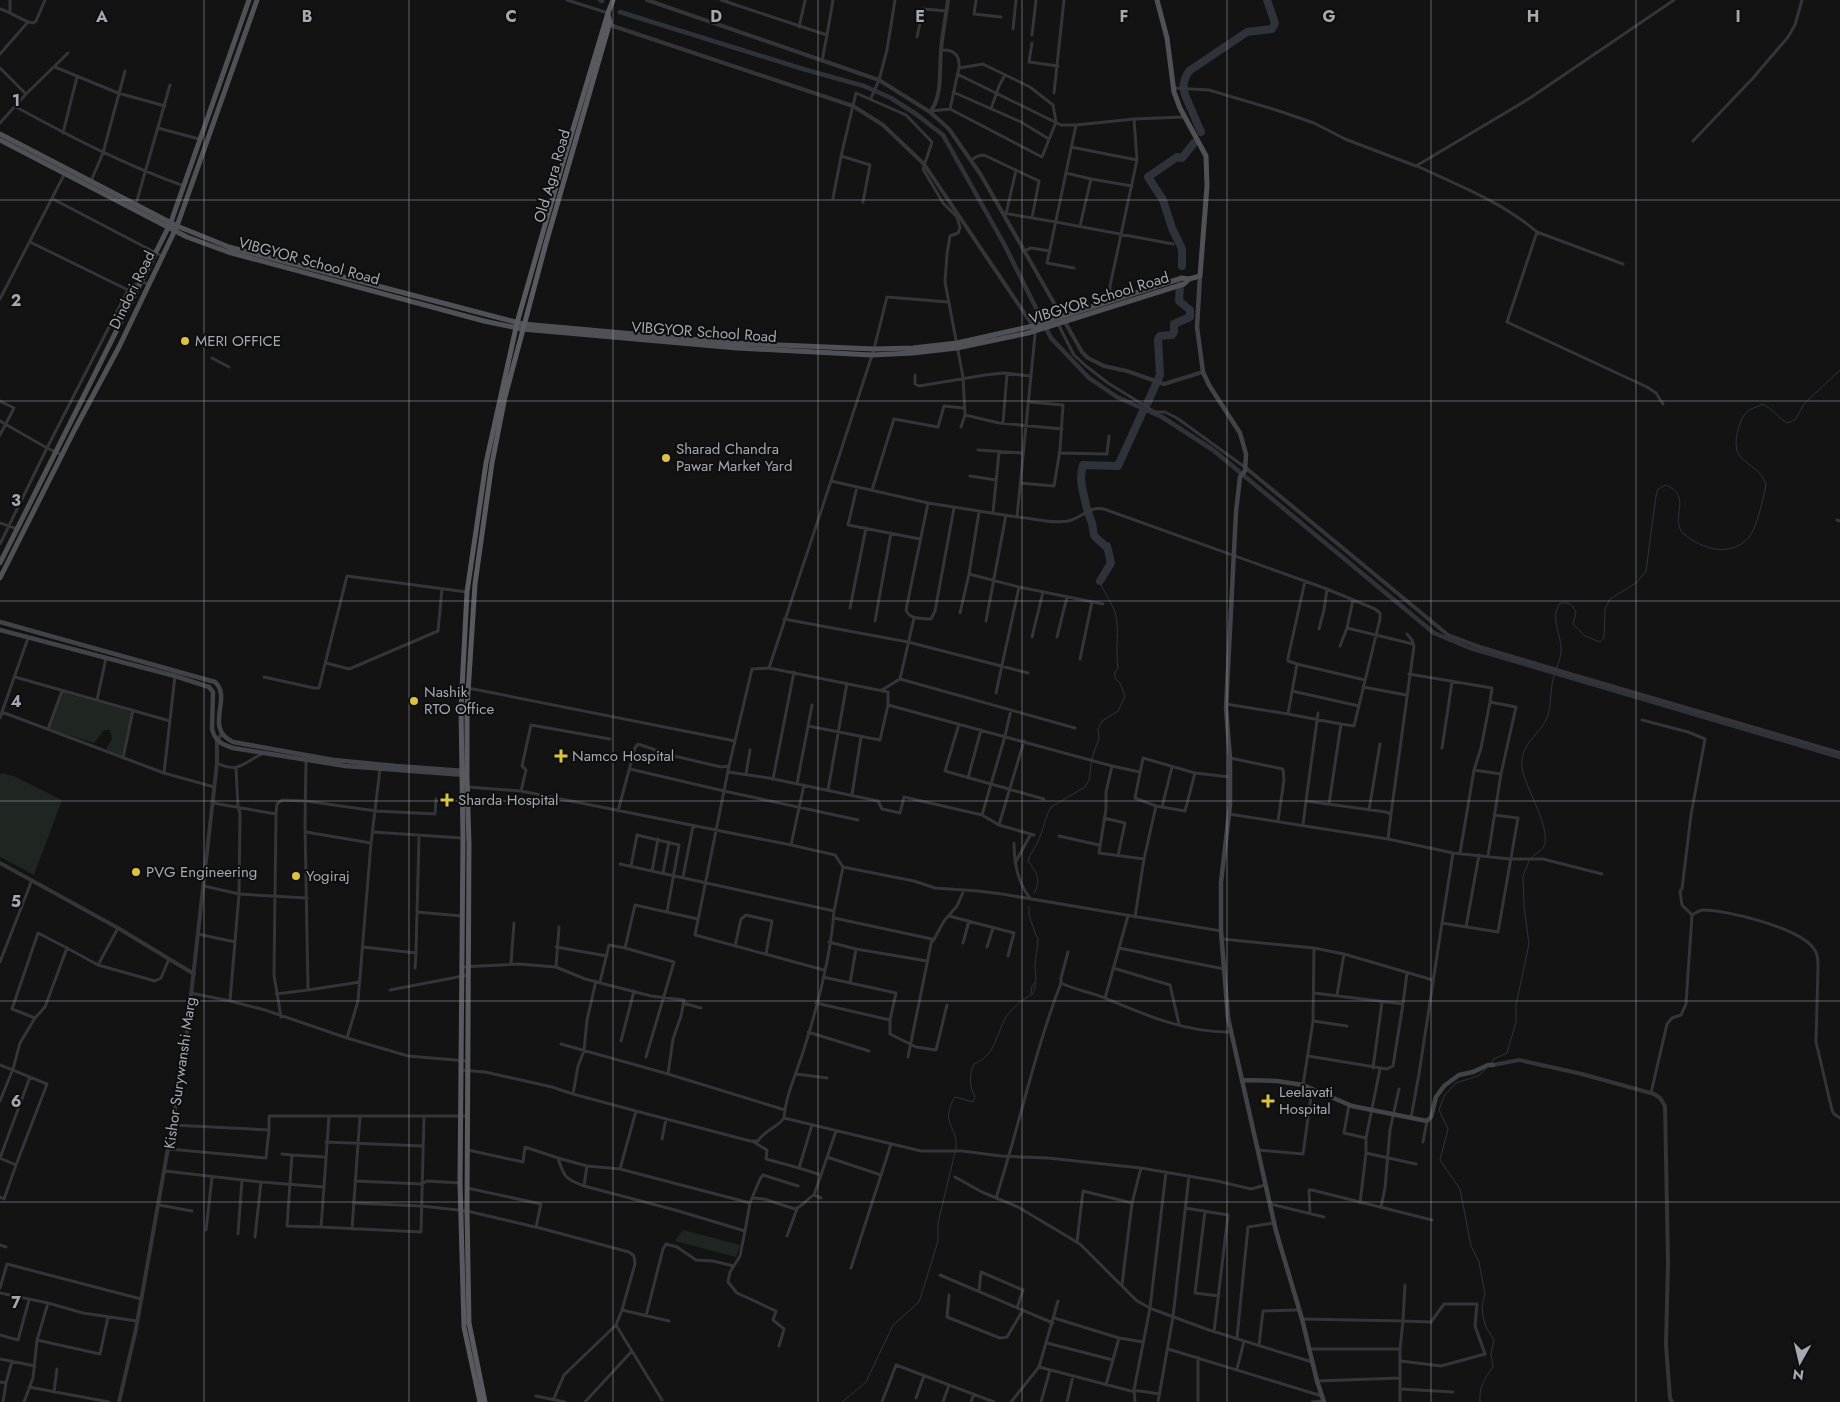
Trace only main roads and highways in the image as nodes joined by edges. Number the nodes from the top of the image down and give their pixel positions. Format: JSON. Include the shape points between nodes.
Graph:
{"nodes":[{"id":1,"x":249,"y":0,"type":"edge"},
{"id":2,"x":257,"y":0,"type":"edge"},
{"id":3,"x":612,"y":0,"type":"edge"},
{"id":4,"x":1158,"y":0,"type":"edge"},
{"id":5,"x":1161,"y":0,"type":"edge"},
{"id":6,"x":1165,"y":30,"type":"junction"},
{"id":7,"x":0,"y":134,"type":"edge"},
{"id":8,"x":0,"y":140,"type":"edge"},
{"id":9,"x":66,"y":171,"type":"junction"},
{"id":10,"x":170,"y":225,"type":"junction"},
{"id":11,"x":176,"y":228,"type":"junction"},
{"id":12,"x":1200,"y":276,"type":"junction"},
{"id":13,"x":520,"y":326,"type":"junction"},
{"id":14,"x":21,"y":530,"type":"junction"},
{"id":15,"x":0,"y":563,"type":"edge"},
{"id":16,"x":0,"y":578,"type":"edge"},
{"id":17,"x":0,"y":622,"type":"edge"},
{"id":18,"x":0,"y":630,"type":"edge"},
{"id":19,"x":464,"y":773,"type":"junction"},
{"id":20,"x":465,"y":817,"type":"junction"},
{"id":21,"x":461,"y":1004,"type":"junction"},
{"id":22,"x":467,"y":1004,"type":"junction"},
{"id":23,"x":460,"y":1034,"type":"junction"},
{"id":24,"x":467,"y":1034,"type":"junction"},
{"id":25,"x":1494,"y":1065,"type":"road end"},
{"id":26,"x":1242,"y":1080,"type":"junction"},
{"id":27,"x":464,"y":1211,"type":"junction"},
{"id":28,"x":1324,"y":1400,"type":"edge"},
{"id":29,"x":480,"y":1402,"type":"edge"},
{"id":30,"x":485,"y":1402,"type":"edge"}],
"edges":[{"from":1,"to":10,"type":"main road"},
{"from":2,"to":11,"type":"main road","name":"Dindori Road"},
{"from":3,"to":13,"type":"highway"},
{"from":4,"to":6,"type":"main road"},
{"from":5,"to":6,"type":"main road"},
{"from":6,"to":12,"type":"main road","via":[[1180,108],[1206,156],[1208,170]]},
{"from":7,"to":9,"type":"main road"},
{"from":8,"to":9,"type":"main road"},
{"from":9,"to":10,"type":"main road"},
{"from":9,"to":10,"type":"main road","via":[[136,204]]},
{"from":10,"to":11,"type":"main road","name":"VIBGYOR School Road"},
{"from":10,"to":14,"type":"main road","via":[[56,452]]},
{"from":11,"to":13,"type":"main road","name":"VIBGYOR School Road","via":[[228,252]]},
{"from":11,"to":14,"type":"main road","name":"Dindori Road","via":[[119,347]]},
{"from":12,"to":13,"type":"main road","name":"VIBGYOR School Road","via":[[1182,278],[1034,328],[937,348],[873,352],[706,343]]},
{"from":12,"to":26,"type":"main road","via":[[1197,327],[1203,372],[1240,433],[1246,449],[1236,512],[1226,704],[1230,758],[1229,814],[1221,882],[1221,931],[1228,1018]]},
{"from":13,"to":19,"type":"highway","via":[[479,550]]},
{"from":13,"to":19,"type":"highway","via":[[486,463],[467,592],[461,698]]},
{"from":14,"to":15,"type":"main road"},
{"from":14,"to":16,"type":"main road","name":"Dindori Road"},
{"from":17,"to":19,"type":"main road","via":[[215,682],[220,691],[218,720],[222,734],[233,742],[334,760]]},
{"from":18,"to":19,"type":"main road","via":[[205,685],[213,692],[212,729],[217,740],[233,748],[345,766]]},
{"from":19,"to":20,"type":"highway"},
{"from":20,"to":21,"type":"highway"},
{"from":20,"to":22,"type":"highway","via":[[469,845]]},
{"from":21,"to":22,"type":"highway"},
{"from":21,"to":23,"type":"highway"},
{"from":22,"to":24,"type":"highway"},
{"from":23,"to":24,"type":"highway"},
{"from":23,"to":27,"type":"highway","via":[[460,1183]]},
{"from":24,"to":27,"type":"highway","via":[[467,1188]]},
{"from":25,"to":26,"type":"main road","via":[[1459,1075],[1444,1086],[1436,1097],[1427,1122],[1349,1104],[1303,1085]]},
{"from":26,"to":28,"type":"main road","via":[[1274,1223]]},
{"from":27,"to":29,"type":"highway","via":[[464,1327]]},
{"from":27,"to":30,"type":"highway","via":[[469,1323]]}]}
